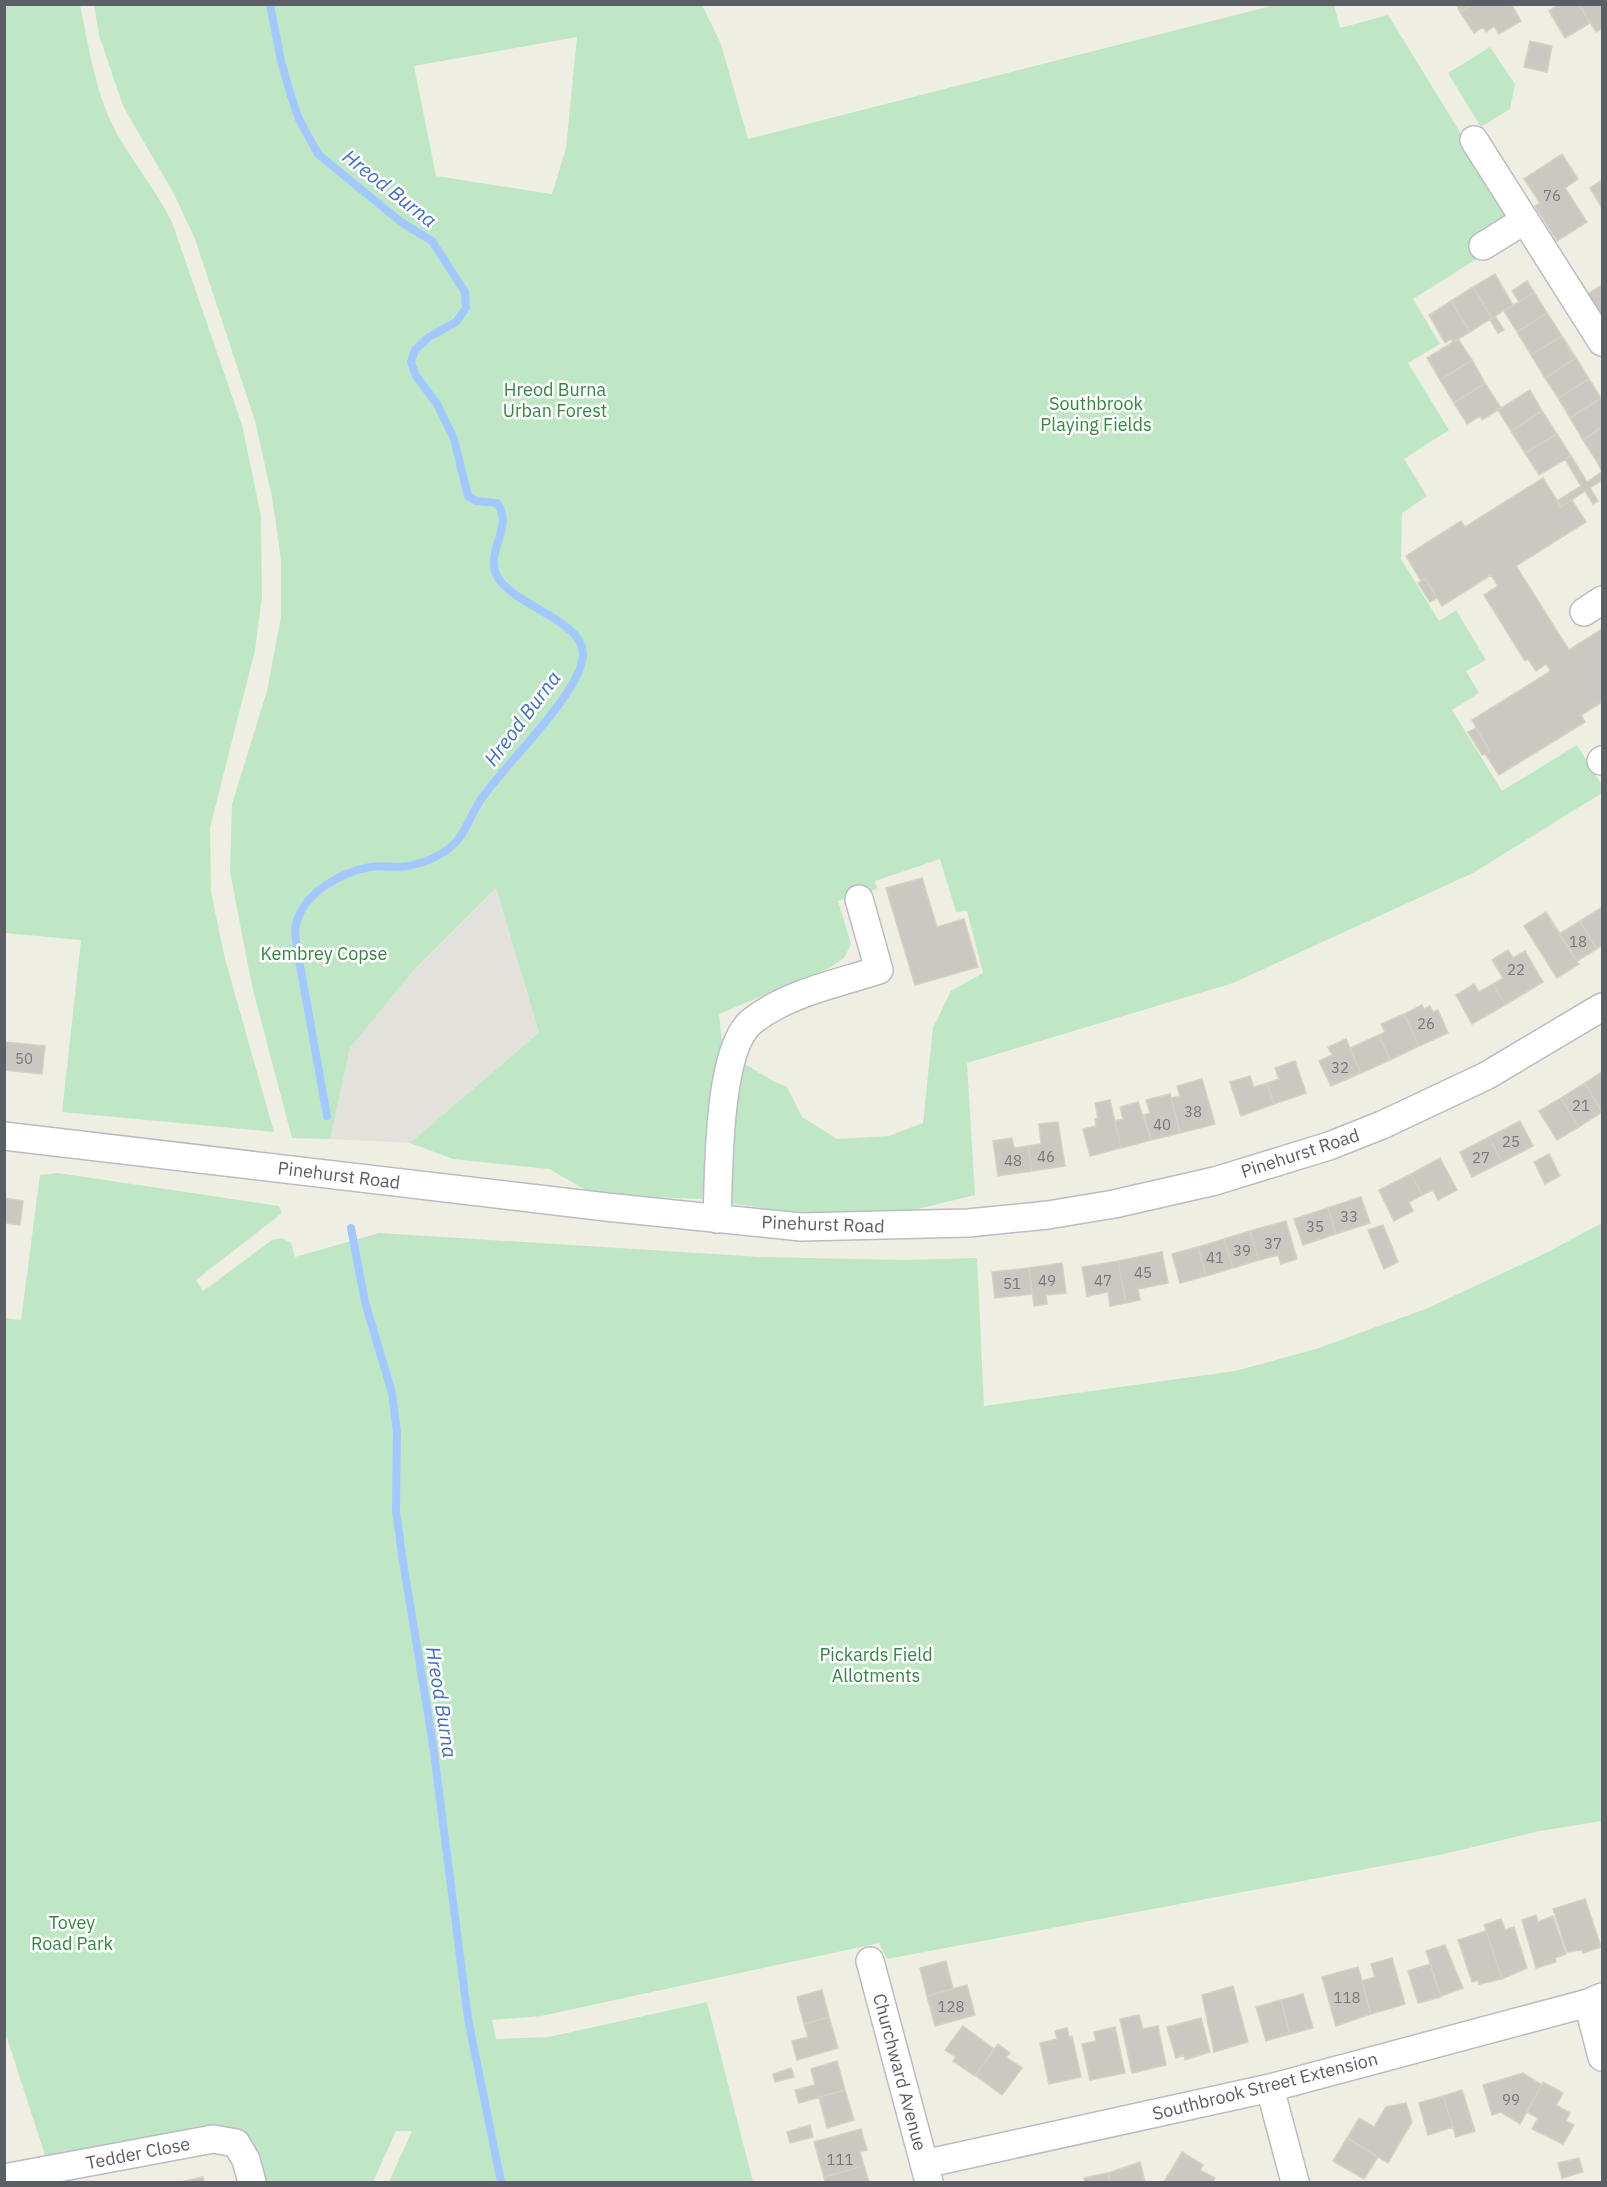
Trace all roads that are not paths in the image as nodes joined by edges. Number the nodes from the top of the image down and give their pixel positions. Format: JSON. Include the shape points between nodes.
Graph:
{"nodes":[{"id":1,"x":1474,"y":140,"type":"dead end"},
{"id":2,"x":1525,"y":220,"type":"junction"},
{"id":3,"x":1484,"y":246,"type":"dead end"},
{"id":4,"x":1602,"y":342,"type":"edge"},
{"id":5,"x":859,"y":899,"type":"dead end"},
{"id":6,"x":1602,"y":1007,"type":"edge"},
{"id":7,"x":4,"y":1136,"type":"edge"},
{"id":8,"x":717,"y":1219,"type":"junction"},
{"id":9,"x":870,"y":1961,"type":"dead end"},
{"id":10,"x":1595,"y":2000,"type":"edge"},
{"id":11,"x":1602,"y":2057,"type":"edge"},
{"id":12,"x":1270,"y":2088,"type":"junction"},
{"id":13,"x":927,"y":2173,"type":"edge"},
{"id":14,"x":4,"y":2178,"type":"edge"},
{"id":15,"x":252,"y":2182,"type":"edge"},
{"id":16,"x":1295,"y":2182,"type":"edge"}],
"edges":[{"from":1,"to":2,"type":"street"},
{"from":2,"to":3,"type":"street"},
{"from":2,"to":4,"type":"street"},
{"from":5,"to":8,"type":"street","via":[[879,970],[794,997],[750,1023],[737,1042],[725,1081]]},
{"from":6,"to":8,"type":"street","name":"Pinehurst Road","via":[[1486,1076],[1382,1125],[1329,1146],[1215,1181],[1048,1215],[968,1223],[801,1227]]},
{"from":7,"to":8,"type":"street","name":"Pinehurst Road"},
{"from":9,"to":13,"type":"street","name":"Churchward Avenue"},
{"from":10,"to":11,"type":"street"},
{"from":10,"to":12,"type":"street","name":"Southbrook Street Extension"},
{"from":12,"to":13,"type":"street","name":"Southbrook Street Extension"},
{"from":12,"to":16,"type":"street"},
{"from":14,"to":15,"type":"street","name":"Tedder Close","via":[[213,2139],[236,2142]]}]}
